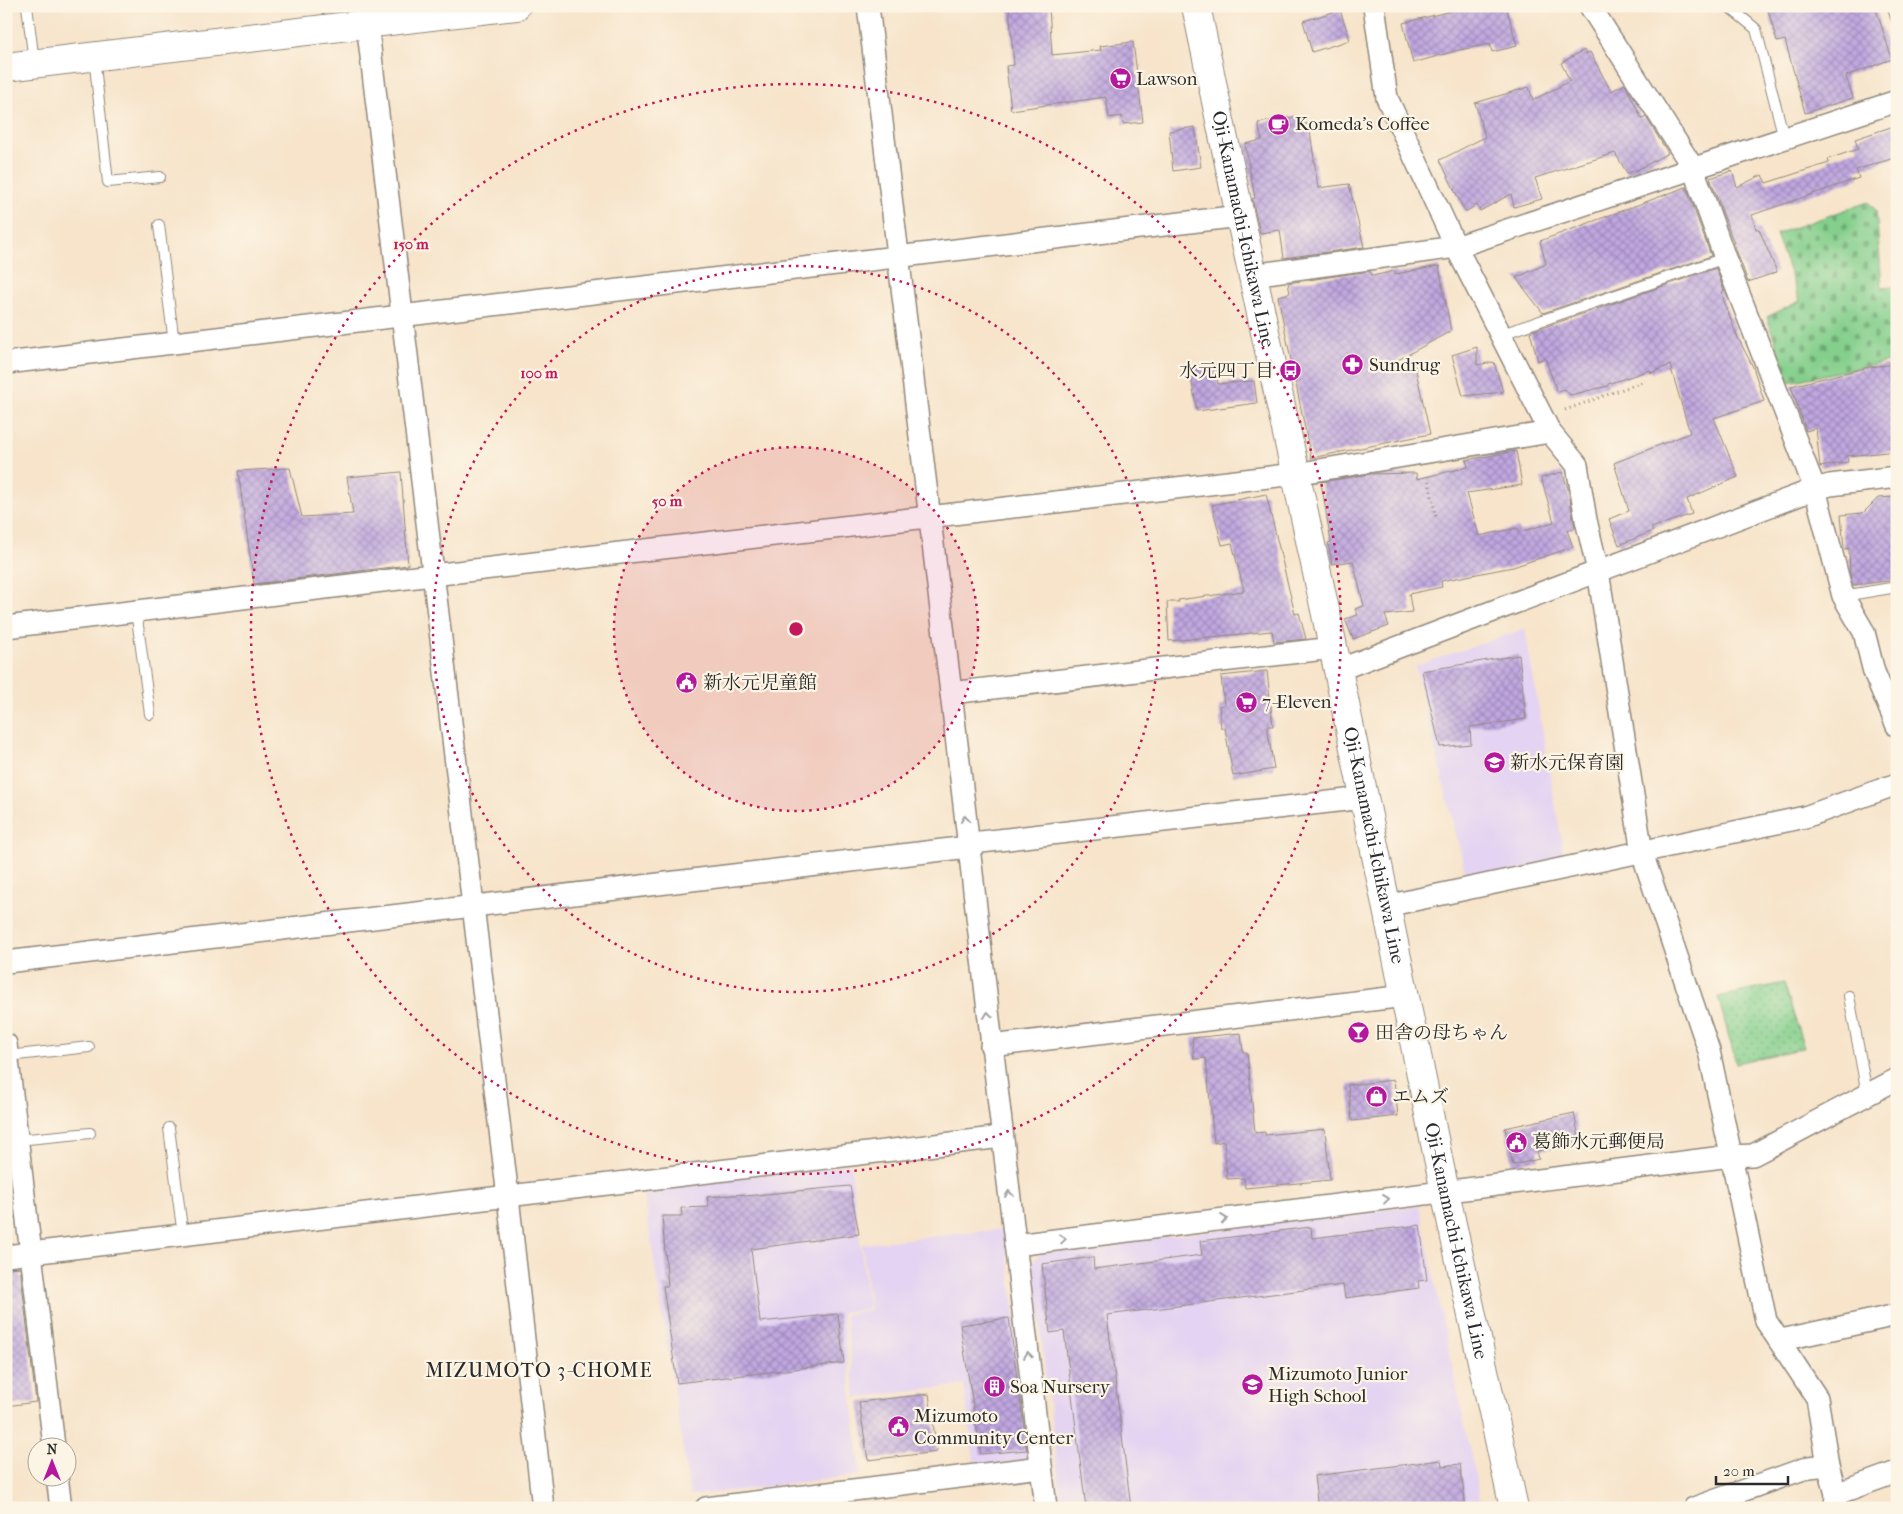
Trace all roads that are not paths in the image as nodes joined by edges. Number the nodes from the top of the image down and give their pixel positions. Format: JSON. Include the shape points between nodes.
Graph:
{"nodes":[{"id":1,"x":27,"y":6,"type":"edge"},
{"id":2,"x":516,"y":6,"type":"edge"},
{"id":3,"x":868,"y":6,"type":"edge"},
{"id":4,"x":1196,"y":6,"type":"edge"},
{"id":5,"x":1374,"y":6,"type":"edge"},
{"id":6,"x":1590,"y":6,"type":"edge"},
{"id":7,"x":1728,"y":6,"type":"edge"},
{"id":8,"x":1893,"y":8,"type":"dead end"},
{"id":9,"x":366,"y":15,"type":"edge"},
{"id":10,"x":1897,"y":20,"type":"edge"},
{"id":11,"x":94,"y":56,"type":"junction"},
{"id":12,"x":34,"y":64,"type":"junction"},
{"id":13,"x":6,"y":67,"type":"edge"},
{"id":14,"x":1897,"y":100,"type":"edge"},
{"id":15,"x":1784,"y":138,"type":"junction"},
{"id":16,"x":1693,"y":168,"type":"junction"},
{"id":17,"x":160,"y":177,"type":"dead end"},
{"id":18,"x":1240,"y":216,"type":"junction"},
{"id":19,"x":159,"y":225,"type":"dead end"},
{"id":20,"x":1456,"y":247,"type":"junction"},
{"id":21,"x":899,"y":257,"type":"junction"},
{"id":22,"x":1725,"y":258,"type":"junction"},
{"id":23,"x":1252,"y":275,"type":"junction"},
{"id":24,"x":403,"y":316,"type":"junction"},
{"id":25,"x":1502,"y":334,"type":"junction"},
{"id":26,"x":174,"y":343,"type":"junction"},
{"id":27,"x":6,"y":363,"type":"edge"},
{"id":28,"x":1547,"y":426,"type":"junction"},
{"id":29,"x":1295,"y":474,"type":"junction"},
{"id":30,"x":1897,"y":477,"type":"edge"},
{"id":31,"x":1815,"y":490,"type":"junction"},
{"id":32,"x":929,"y":516,"type":"junction"},
{"id":33,"x":1598,"y":571,"type":"junction"},
{"id":34,"x":432,"y":574,"type":"junction"},
{"id":35,"x":1897,"y":587,"type":"edge"},
{"id":36,"x":1843,"y":596,"type":"junction"},
{"id":37,"x":136,"y":611,"type":"junction"},
{"id":38,"x":6,"y":627,"type":"edge"},
{"id":39,"x":1335,"y":659,"type":"junction"},
{"id":40,"x":951,"y":693,"type":"junction"},
{"id":41,"x":150,"y":714,"type":"dead end"},
{"id":42,"x":1896,"y":721,"type":"edge"},
{"id":43,"x":1897,"y":784,"type":"edge"},
{"id":44,"x":1364,"y":798,"type":"junction"},
{"id":45,"x":968,"y":847,"type":"junction"},
{"id":46,"x":1642,"y":853,"type":"junction"},
{"id":47,"x":1386,"y":906,"type":"junction"},
{"id":48,"x":473,"y":907,"type":"junction"},
{"id":49,"x":6,"y":962,"type":"edge"},
{"id":50,"x":1405,"y":996,"type":"junction"},
{"id":51,"x":1848,"y":996,"type":"dead end"},
{"id":52,"x":991,"y":1046,"type":"junction"},
{"id":53,"x":89,"y":1047,"type":"dead end"},
{"id":54,"x":7,"y":1055,"type":"edge"},
{"id":55,"x":1897,"y":1079,"type":"edge"},
{"id":56,"x":1867,"y":1094,"type":"junction"},
{"id":57,"x":169,"y":1128,"type":"dead end"},
{"id":58,"x":90,"y":1133,"type":"dead end"},
{"id":59,"x":1002,"y":1137,"type":"junction"},
{"id":60,"x":17,"y":1140,"type":"junction"},
{"id":61,"x":1731,"y":1156,"type":"junction"},
{"id":62,"x":1445,"y":1192,"type":"junction"},
{"id":63,"x":508,"y":1197,"type":"junction"},
{"id":64,"x":183,"y":1236,"type":"junction"},
{"id":65,"x":1015,"y":1245,"type":"junction"},
{"id":66,"x":31,"y":1253,"type":"junction"},
{"id":67,"x":6,"y":1256,"type":"edge"},
{"id":68,"x":1897,"y":1315,"type":"edge"},
{"id":69,"x":1780,"y":1340,"type":"junction"},
{"id":70,"x":53,"y":1436,"type":"edge"},
{"id":71,"x":1828,"y":1465,"type":"junction"},
{"id":72,"x":1041,"y":1467,"type":"junction"},
{"id":73,"x":1897,"y":1472,"type":"edge"},
{"id":74,"x":58,"y":1486,"type":"edge"},
{"id":75,"x":1835,"y":1501,"type":"edge"},
{"id":76,"x":61,"y":1508,"type":"edge"},
{"id":77,"x":543,"y":1508,"type":"edge"},
{"id":78,"x":706,"y":1508,"type":"edge"},
{"id":79,"x":1046,"y":1508,"type":"edge"},
{"id":80,"x":1514,"y":1508,"type":"edge"},
{"id":81,"x":1694,"y":1508,"type":"edge"}],
"edges":[{"from":1,"to":12,"type":"lane"},
{"from":2,"to":9,"type":"main road"},
{"from":3,"to":21,"type":"street"},
{"from":4,"to":18,"type":"main road","name":"Oji-Kanamachi-Ichikawa Line"},
{"from":5,"to":20,"type":"street","via":[[1387,98]]},
{"from":6,"to":16,"type":"street"},
{"from":7,"to":15,"type":"lane","via":[[1756,29]]},
{"from":8,"to":10,"type":"lane"},
{"from":9,"to":11,"type":"main road"},
{"from":9,"to":24,"type":"street"},
{"from":11,"to":12,"type":"main road"},
{"from":11,"to":17,"type":"lane","via":[[108,182]]},
{"from":12,"to":13,"type":"main road"},
{"from":14,"to":15,"type":"street"},
{"from":15,"to":16,"type":"street"},
{"from":16,"to":20,"type":"street"},
{"from":16,"to":22,"type":"street"},
{"from":18,"to":21,"type":"street"},
{"from":18,"to":23,"type":"main road","name":"Oji-Kanamachi-Ichikawa Line"},
{"from":19,"to":26,"type":"lane"},
{"from":20,"to":23,"type":"street"},
{"from":20,"to":25,"type":"street"},
{"from":21,"to":24,"type":"street"},
{"from":21,"to":32,"type":"street"},
{"from":22,"to":25,"type":"lane"},
{"from":22,"to":31,"type":"street"},
{"from":23,"to":29,"type":"main road","name":"Oji-Kanamachi-Ichikawa Line"},
{"from":24,"to":26,"type":"street"},
{"from":24,"to":34,"type":"street"},
{"from":25,"to":28,"type":"street"},
{"from":26,"to":27,"type":"street"},
{"from":28,"to":29,"type":"street","via":[[1423,453]]},
{"from":28,"to":33,"type":"street","via":[[1577,465]]},
{"from":29,"to":32,"type":"street"},
{"from":29,"to":39,"type":"main road","name":"Oji-Kanamachi-Ichikawa Line"},
{"from":30,"to":31,"type":"street","via":[[1830,485]]},
{"from":31,"to":33,"type":"street"},
{"from":31,"to":36,"type":"street"},
{"from":32,"to":34,"type":"street"},
{"from":32,"to":40,"type":"street"},
{"from":33,"to":39,"type":"street"},
{"from":33,"to":46,"type":"street"},
{"from":34,"to":37,"type":"street"},
{"from":34,"to":48,"type":"street"},
{"from":35,"to":36,"type":"lane"},
{"from":36,"to":42,"type":"street","via":[[1864,632],[1874,672]]},
{"from":37,"to":38,"type":"street"},
{"from":37,"to":41,"type":"lane"},
{"from":39,"to":40,"type":"street"},
{"from":39,"to":44,"type":"main road","name":"Oji-Kanamachi-Ichikawa Line"},
{"from":45,"to":40,"type":"street","one_way":true},
{"from":43,"to":46,"type":"street","via":[[1804,817]]},
{"from":44,"to":45,"type":"street","via":[[981,842]]},
{"from":44,"to":47,"type":"main road","name":"Oji-Kanamachi-Ichikawa Line"},
{"from":45,"to":48,"type":"street"},
{"from":52,"to":45,"type":"street","one_way":true},
{"from":46,"to":47,"type":"street"},
{"from":46,"to":61,"type":"street","via":[[1709,1051]]},
{"from":47,"to":50,"type":"main road","name":"Oji-Kanamachi-Ichikawa Line"},
{"from":48,"to":49,"type":"street"},
{"from":48,"to":63,"type":"street"},
{"from":50,"to":52,"type":"street"},
{"from":50,"to":62,"type":"main road","name":"Oji-Kanamachi-Ichikawa Line"},
{"from":51,"to":56,"type":"lane"},
{"from":52,"to":59,"type":"street"},
{"from":53,"to":54,"type":"lane"},
{"from":54,"to":60,"type":"street"},
{"from":55,"to":56,"type":"street"},
{"from":56,"to":61,"type":"street","via":[[1753,1155]]},
{"from":57,"to":64,"type":"lane"},
{"from":58,"to":60,"type":"lane"},
{"from":59,"to":63,"type":"street"},
{"from":65,"to":59,"type":"street","one_way":true},
{"from":60,"to":66,"type":"street"},
{"from":61,"to":62,"type":"street"},
{"from":61,"to":69,"type":"street","via":[[1766,1321]]},
{"from":65,"to":62,"type":"street","one_way":true},
{"from":62,"to":80,"type":"main road","name":"Oji-Kanamachi-Ichikawa Line"},
{"from":63,"to":64,"type":"street"},
{"from":63,"to":77,"type":"street"},
{"from":64,"to":66,"type":"street"},
{"from":72,"to":65,"type":"street","one_way":true},
{"from":66,"to":67,"type":"street"},
{"from":66,"to":70,"type":"street"},
{"from":68,"to":69,"type":"street"},
{"from":69,"to":71,"type":"street","via":[[1817,1398]]},
{"from":71,"to":75,"type":"street"},
{"from":71,"to":81,"type":"street","via":[[1809,1467]]},
{"from":72,"to":78,"type":"street"},
{"from":72,"to":79,"type":"street"},
{"from":73,"to":75,"type":"street"},
{"from":74,"to":76,"type":"street"}]}
